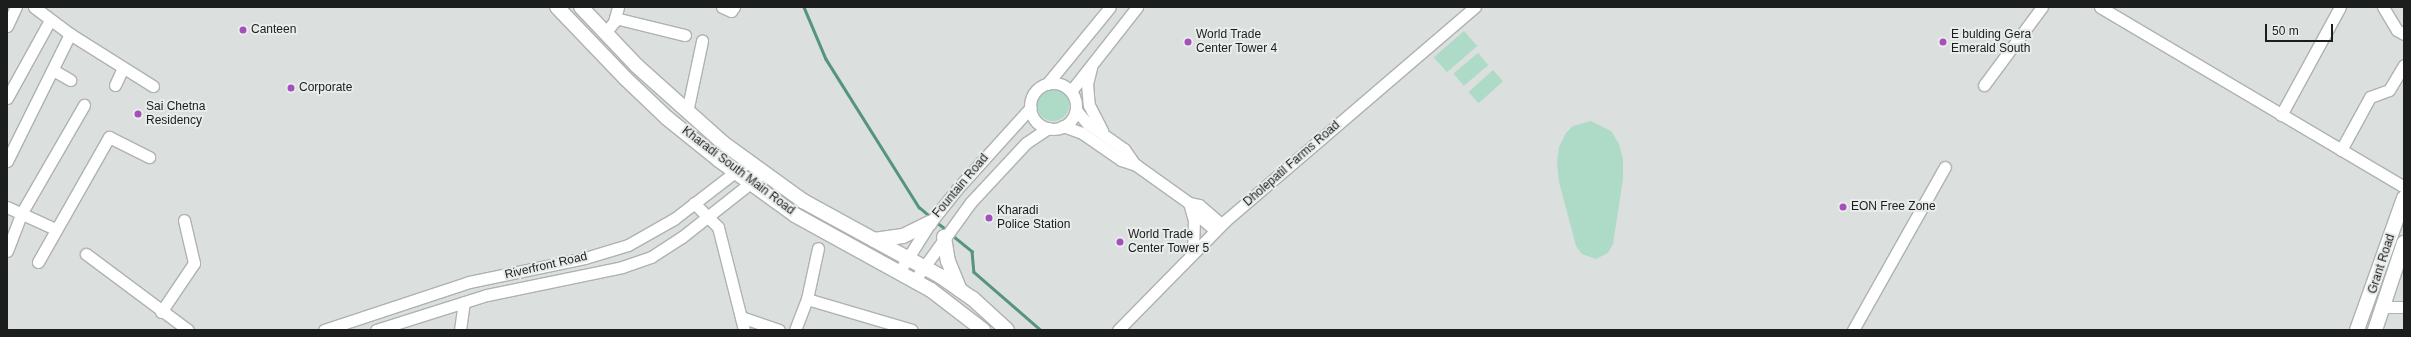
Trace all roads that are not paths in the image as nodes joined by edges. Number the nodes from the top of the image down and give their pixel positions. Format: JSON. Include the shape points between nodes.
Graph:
{"nodes":[{"id":1,"x":16,"y":7,"type":"edge"},
{"id":2,"x":34,"y":7,"type":"edge"},
{"id":3,"x":557,"y":7,"type":"edge"},
{"id":4,"x":581,"y":7,"type":"edge"},
{"id":5,"x":722,"y":7,"type":"edge"},
{"id":6,"x":734,"y":7,"type":"edge"},
{"id":7,"x":1110,"y":7,"type":"edge"},
{"id":8,"x":1137,"y":7,"type":"edge"},
{"id":9,"x":1475,"y":7,"type":"edge"},
{"id":10,"x":2042,"y":7,"type":"edge"},
{"id":11,"x":2100,"y":7,"type":"edge"},
{"id":12,"x":2340,"y":7,"type":"edge"},
{"id":13,"x":2383,"y":7,"type":"edge"},
{"id":14,"x":616,"y":12,"type":"edge"},
{"id":15,"x":50,"y":20,"type":"junction"},
{"id":16,"x":7,"y":26,"type":"edge"},
{"id":17,"x":605,"y":33,"type":"junction"},
{"id":18,"x":70,"y":34,"type":"junction"},
{"id":19,"x":2404,"y":34,"type":"edge"},
{"id":20,"x":685,"y":35,"type":"dead end"},
{"id":21,"x":702,"y":41,"type":"dead end"},
{"id":22,"x":1092,"y":64,"type":"junction"},
{"id":23,"x":2404,"y":65,"type":"edge"},
{"id":24,"x":124,"y":68,"type":"junction"},
{"id":25,"x":53,"y":70,"type":"junction"},
{"id":26,"x":70,"y":80,"type":"dead end"},
{"id":27,"x":1047,"y":84,"type":"junction"},
{"id":28,"x":115,"y":85,"type":"dead end"},
{"id":29,"x":1984,"y":85,"type":"dead end"},
{"id":30,"x":153,"y":86,"type":"dead end"},
{"id":31,"x":1071,"y":91,"type":"junction"},
{"id":32,"x":7,"y":98,"type":"edge"},
{"id":33,"x":84,"y":105,"type":"dead end"},
{"id":34,"x":1031,"y":107,"type":"junction"},
{"id":35,"x":1076,"y":110,"type":"junction"},
{"id":36,"x":687,"y":112,"type":"junction"},
{"id":37,"x":2281,"y":115,"type":"junction"},
{"id":38,"x":1063,"y":126,"type":"junction"},
{"id":39,"x":1048,"y":128,"type":"junction"},
{"id":40,"x":1106,"y":136,"type":"junction"},
{"id":41,"x":2341,"y":150,"type":"junction"},
{"id":42,"x":150,"y":157,"type":"dead end"},
{"id":43,"x":7,"y":161,"type":"edge"},
{"id":44,"x":748,"y":162,"type":"junction"},
{"id":45,"x":1132,"y":162,"type":"junction"},
{"id":46,"x":1945,"y":167,"type":"dead end"},
{"id":47,"x":734,"y":171,"type":"junction"},
{"id":48,"x":763,"y":172,"type":"junction"},
{"id":49,"x":749,"y":183,"type":"junction"},
{"id":50,"x":2404,"y":187,"type":"edge"},
{"id":51,"x":2404,"y":198,"type":"edge"},
{"id":52,"x":694,"y":203,"type":"junction"},
{"id":53,"x":7,"y":207,"type":"edge"},
{"id":54,"x":1191,"y":207,"type":"junction"},
{"id":55,"x":21,"y":214,"type":"junction"},
{"id":56,"x":707,"y":215,"type":"junction"},
{"id":57,"x":933,"y":219,"type":"junction"},
{"id":58,"x":184,"y":220,"type":"dead end"},
{"id":59,"x":1218,"y":227,"type":"junction"},
{"id":60,"x":55,"y":229,"type":"junction"},
{"id":61,"x":946,"y":236,"type":"junction"},
{"id":62,"x":874,"y":240,"type":"junction"},
{"id":63,"x":2404,"y":243,"type":"edge"},
{"id":64,"x":818,"y":248,"type":"dead end"},
{"id":65,"x":7,"y":251,"type":"edge"},
{"id":66,"x":1193,"y":252,"type":"junction"},
{"id":67,"x":86,"y":254,"type":"dead end"},
{"id":68,"x":908,"y":259,"type":"junction"},
{"id":69,"x":38,"y":262,"type":"dead end"},
{"id":70,"x":923,"y":267,"type":"junction"},
{"id":71,"x":899,"y":272,"type":"junction"},
{"id":72,"x":914,"y":281,"type":"junction"},
{"id":73,"x":960,"y":290,"type":"junction"},
{"id":74,"x":807,"y":299,"type":"junction"},
{"id":75,"x":464,"y":302,"type":"junction"},
{"id":76,"x":2384,"y":307,"type":"junction"},
{"id":77,"x":2404,"y":307,"type":"edge"},
{"id":78,"x":162,"y":312,"type":"junction"},
{"id":79,"x":741,"y":317,"type":"junction"},
{"id":80,"x":188,"y":330,"type":"edge"},
{"id":81,"x":324,"y":330,"type":"edge"},
{"id":82,"x":376,"y":330,"type":"edge"},
{"id":83,"x":460,"y":330,"type":"edge"},
{"id":84,"x":744,"y":330,"type":"edge"},
{"id":85,"x":779,"y":330,"type":"edge"},
{"id":86,"x":795,"y":330,"type":"edge"},
{"id":87,"x":912,"y":330,"type":"edge"},
{"id":88,"x":983,"y":330,"type":"edge"},
{"id":89,"x":1007,"y":330,"type":"edge"},
{"id":90,"x":1118,"y":330,"type":"edge"},
{"id":91,"x":1853,"y":330,"type":"edge"},
{"id":92,"x":2357,"y":330,"type":"edge"},
{"id":93,"x":2375,"y":330,"type":"edge"}],
"edges":[{"from":1,"to":16,"type":"street"},
{"from":2,"to":15,"type":"street"},
{"from":3,"to":47,"type":"main road","name":"Kharadi South Main Road","via":[[592,46],[657,108]]},
{"from":4,"to":17,"type":"main road","name":"Kharadi South Main Road"},
{"from":5,"to":6,"type":"street","via":[[731,11]]},
{"from":7,"to":27,"type":"street","name":"Fountain Road"},
{"from":8,"to":22,"type":"street"},
{"from":9,"to":59,"type":"street","name":"Dholepatil Farms Road"},
{"from":10,"to":29,"type":"street"},
{"from":11,"to":37,"type":"street"},
{"from":12,"to":37,"type":"street"},
{"from":13,"to":19,"type":"street","via":[[2397,30]]},
{"from":14,"to":17,"type":"street"},
{"from":14,"to":20,"type":"street"},
{"from":15,"to":18,"type":"street"},
{"from":15,"to":32,"type":"street"},
{"from":17,"to":36,"type":"main road","name":"Kharadi South Main Road"},
{"from":18,"to":24,"type":"street"},
{"from":18,"to":25,"type":"street"},
{"from":21,"to":36,"type":"street"},
{"from":22,"to":31,"type":"street"},
{"from":22,"to":40,"type":"street","via":[[1088,84],[1089,105],[1097,124]]},
{"from":23,"to":41,"type":"street","via":[[2389,90],[2370,97]]},
{"from":24,"to":28,"type":"street"},
{"from":24,"to":30,"type":"street"},
{"from":25,"to":26,"type":"street"},
{"from":25,"to":43,"type":"street"},
{"from":27,"to":31,"type":"street","via":[[1060,84]]},
{"from":27,"to":34,"type":"street","name":"Fountain Road","via":[[1036,91]]},
{"from":31,"to":35,"type":"street"},
{"from":33,"to":55,"type":"street"},
{"from":34,"to":39,"type":"street","via":[[1035,118]]},
{"from":34,"to":57,"type":"street","name":"Fountain Road"},
{"from":35,"to":38,"type":"street","via":[[1072,120]]},
{"from":35,"to":40,"type":"street","via":[[1087,123]]},
{"from":36,"to":44,"type":"main road","name":"Kharadi South Main Road"},
{"from":37,"to":41,"type":"street"},
{"from":38,"to":39,"type":"street","name":"Fountain Road"},
{"from":38,"to":45,"type":"street","via":[[1082,133],[1121,160]]},
{"from":39,"to":61,"type":"street","name":"Fountain Road","via":[[1026,143]]},
{"from":40,"to":45,"type":"street","via":[[1124,149]]},
{"from":41,"to":50,"type":"street"},
{"from":42,"to":60,"type":"street","via":[[109,137]]},
{"from":44,"to":47,"type":"street","name":"Riverfront Road"},
{"from":44,"to":48,"type":"main road","name":"Kharadi South Main Road"},
{"from":45,"to":54,"type":"street"},
{"from":46,"to":91,"type":"street"},
{"from":47,"to":49,"type":"main road","name":"Kharadi South Main Road"},
{"from":47,"to":52,"type":"street","name":"Riverfront Road"},
{"from":48,"to":49,"type":"street","name":"Riverfront Road"},
{"from":48,"to":62,"type":"main road","name":"Kharadi South Main Road","via":[[804,201]]},
{"from":49,"to":56,"type":"street","name":"Riverfront Road"},
{"from":49,"to":71,"type":"main road","name":"Kharadi South Main Road","via":[[795,214]]},
{"from":51,"to":92,"type":"main road","name":"Grant Road"},
{"from":52,"to":56,"type":"street"},
{"from":52,"to":81,"type":"street","name":"Riverfront Road","via":[[674,219],[628,244],[585,258],[462,284]]},
{"from":53,"to":55,"type":"street"},
{"from":54,"to":59,"type":"street","via":[[1198,205]]},
{"from":54,"to":66,"type":"street"},
{"from":55,"to":60,"type":"street"},
{"from":55,"to":65,"type":"street"},
{"from":56,"to":75,"type":"street","name":"Riverfront Road","via":[[682,237],[651,257],[622,267]]},
{"from":56,"to":79,"type":"street","via":[[718,227]]},
{"from":57,"to":62,"type":"main road","via":[[903,236]]},
{"from":57,"to":68,"type":"street","name":"Fountain Road"},
{"from":58,"to":78,"type":"street","via":[[194,263]]},
{"from":59,"to":66,"type":"street","name":"Dholepatil Farms Road"},
{"from":60,"to":69,"type":"street"},
{"from":61,"to":70,"type":"street","name":"Fountain Road"},
{"from":61,"to":73,"type":"main road","via":[[948,261]]},
{"from":62,"to":68,"type":"main road","name":"Kharadi South Main Road"},
{"from":63,"to":76,"type":"main road","name":"Grant Road"},
{"from":64,"to":74,"type":"street"},
{"from":66,"to":90,"type":"street","name":"Dholepatil Farms Road"},
{"from":67,"to":78,"type":"street"},
{"from":68,"to":70,"type":"main road","name":"Kharadi South Main Road"},
{"from":68,"to":71,"type":"street","name":"Fountain Road"},
{"from":70,"to":72,"type":"street","name":"Fountain Road"},
{"from":70,"to":73,"type":"main road","name":"Kharadi South Main Road"},
{"from":71,"to":72,"type":"main road","name":"Kharadi South Main Road"},
{"from":72,"to":88,"type":"main road","name":"Kharadi South Main Road","via":[[961,311]]},
{"from":73,"to":89,"type":"main road","name":"Kharadi South Main Road"},
{"from":74,"to":86,"type":"street"},
{"from":74,"to":87,"type":"street"},
{"from":75,"to":82,"type":"street","name":"Riverfront Road"},
{"from":75,"to":83,"type":"street"},
{"from":76,"to":77,"type":"street"},
{"from":76,"to":93,"type":"main road","name":"Grant Road"},
{"from":78,"to":80,"type":"street"},
{"from":79,"to":84,"type":"street"},
{"from":79,"to":85,"type":"street"}]}
